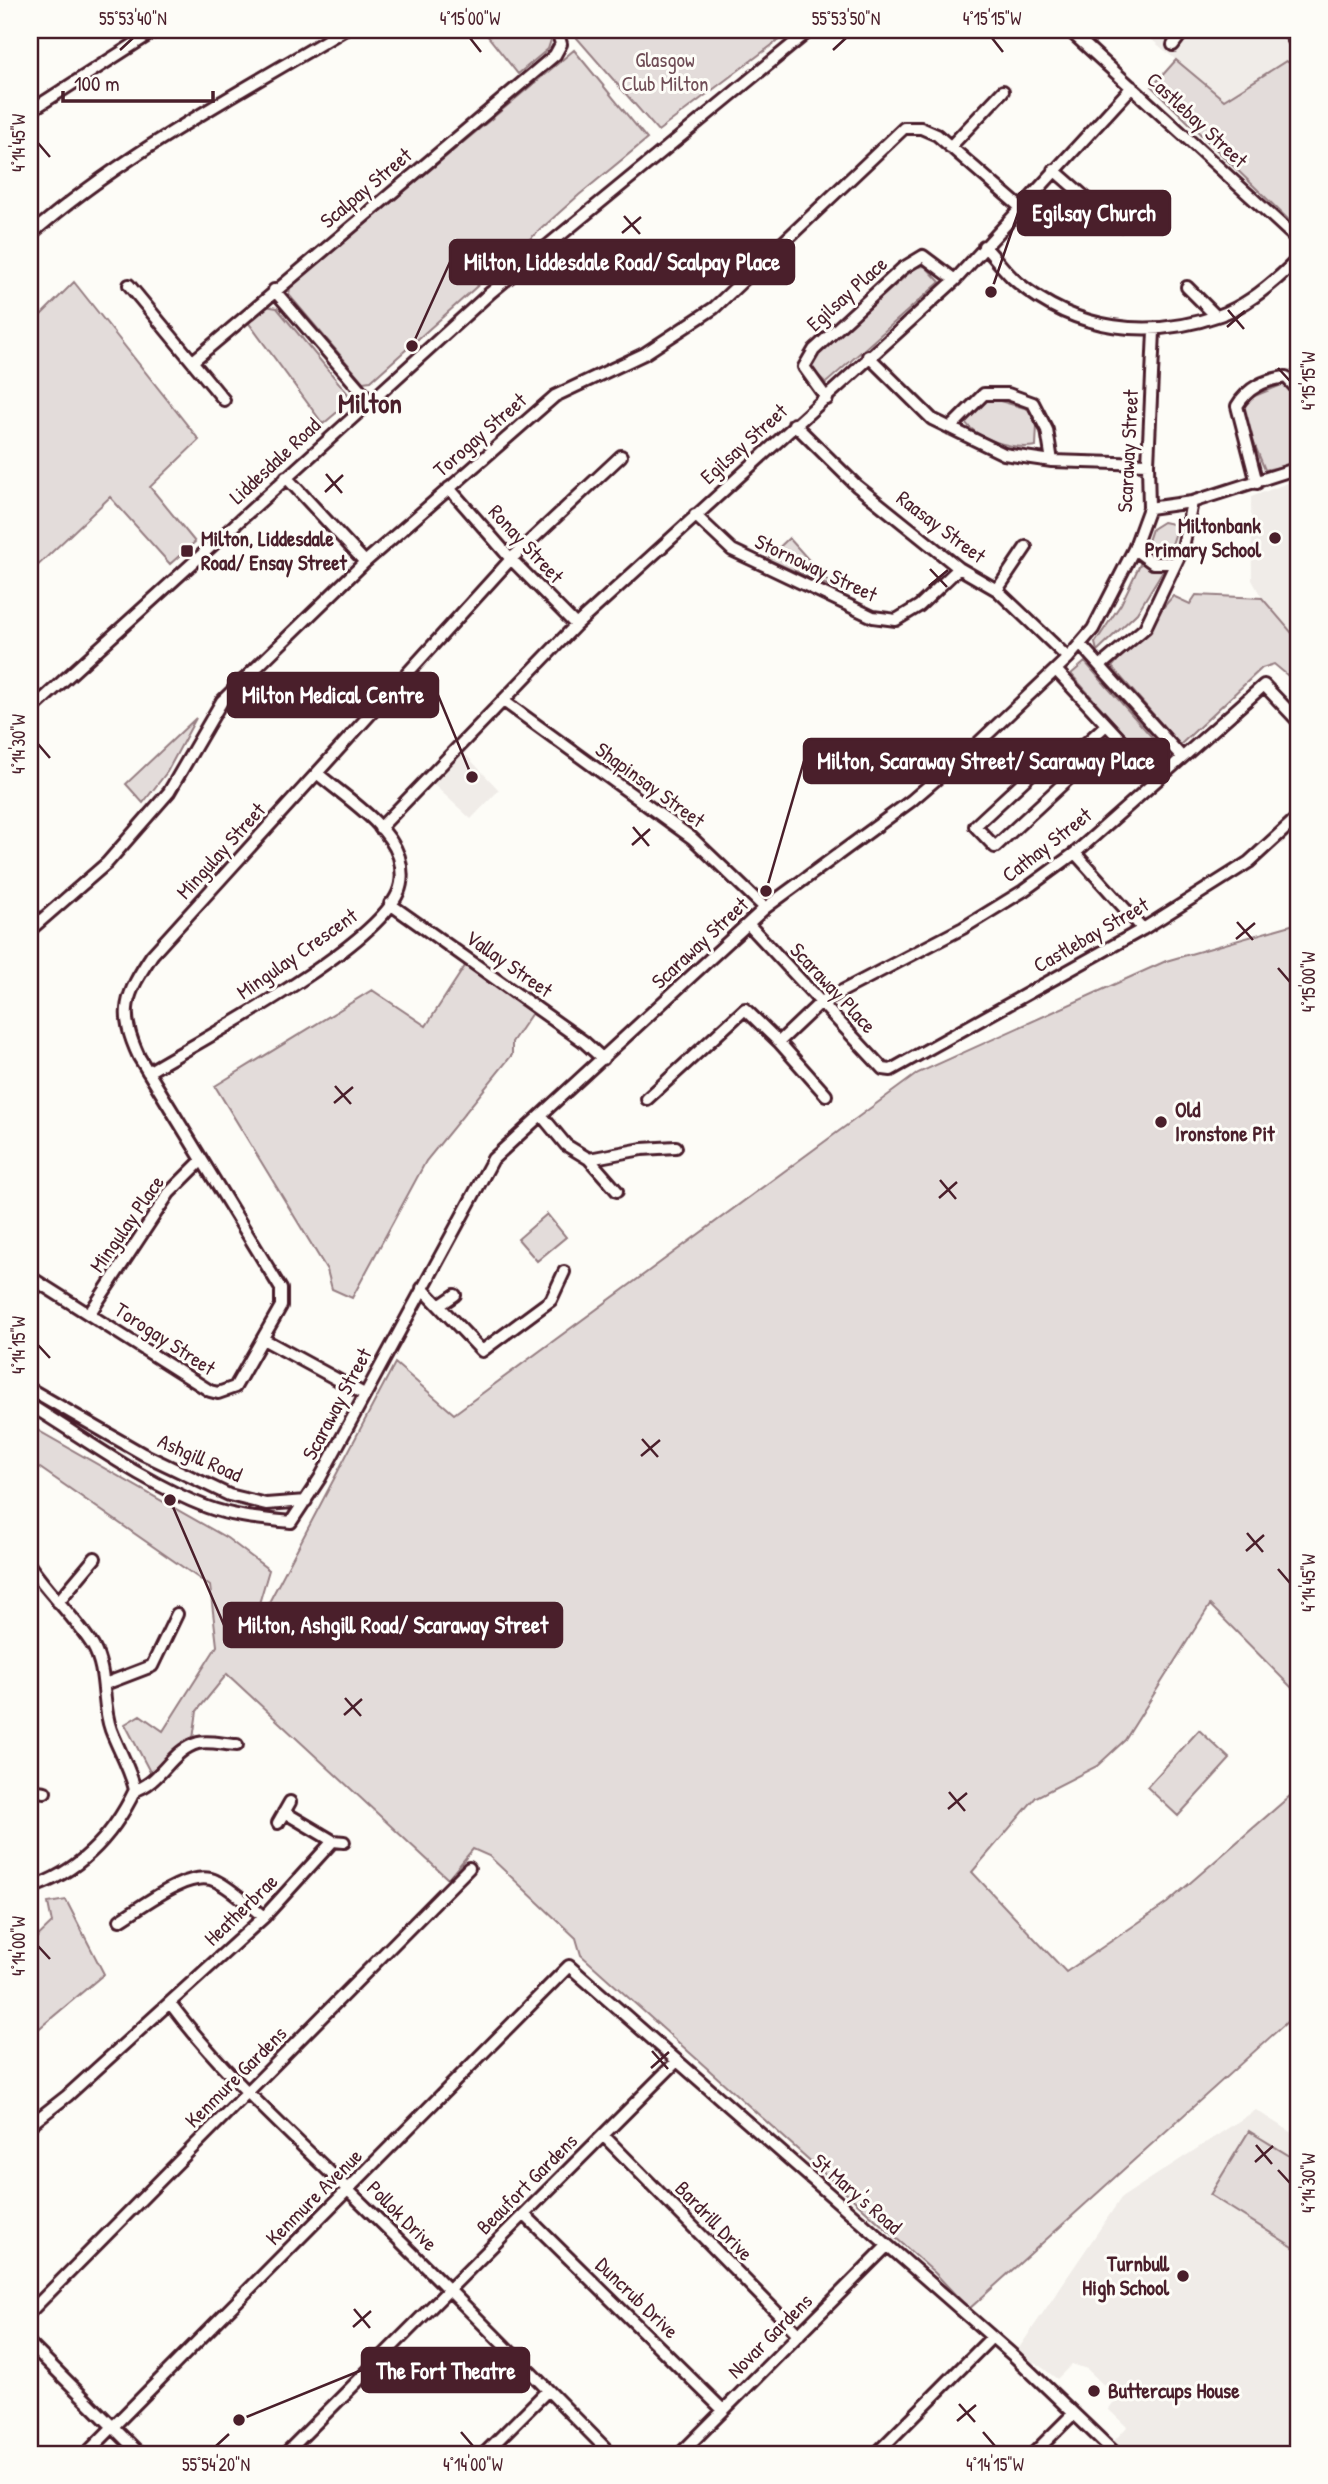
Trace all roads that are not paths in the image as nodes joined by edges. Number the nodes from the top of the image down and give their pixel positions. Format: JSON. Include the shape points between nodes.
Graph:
{"nodes":[{"id":1,"x":156,"y":30,"type":"edge"},
{"id":2,"x":344,"y":30,"type":"edge"},
{"id":3,"x":557,"y":30,"type":"edge"},
{"id":4,"x":810,"y":30,"type":"edge"},
{"id":5,"x":1069,"y":30,"type":"edge"},
{"id":6,"x":1184,"y":30,"type":"edge"},
{"id":7,"x":1288,"y":30,"type":"edge"},
{"id":8,"x":1173,"y":45,"type":"dead end"},
{"id":9,"x":1298,"y":47,"type":"edge"},
{"id":10,"x":1132,"y":87,"type":"junction"},
{"id":11,"x":1003,"y":91,"type":"dead end"},
{"id":12,"x":30,"y":111,"type":"edge"},
{"id":13,"x":950,"y":147,"type":"junction"},
{"id":14,"x":1054,"y":170,"type":"junction"},
{"id":15,"x":1020,"y":207,"type":"junction"},
{"id":16,"x":1118,"y":226,"type":"dead end"},
{"id":17,"x":30,"y":235,"type":"edge"},
{"id":18,"x":1298,"y":240,"type":"edge"},
{"id":19,"x":984,"y":246,"type":"junction"},
{"id":20,"x":1298,"y":259,"type":"edge"},
{"id":21,"x":955,"y":280,"type":"junction"},
{"id":22,"x":128,"y":285,"type":"dead end"},
{"id":23,"x":1187,"y":288,"type":"dead end"},
{"id":24,"x":274,"y":290,"type":"junction"},
{"id":25,"x":1216,"y":316,"type":"junction"},
{"id":26,"x":1154,"y":331,"type":"junction"},
{"id":27,"x":868,"y":356,"type":"junction"},
{"id":28,"x":193,"y":361,"type":"junction"},
{"id":29,"x":1298,"y":390,"type":"edge"},
{"id":30,"x":827,"y":399,"type":"junction"},
{"id":31,"x":224,"y":400,"type":"dead end"},
{"id":32,"x":369,"y":400,"type":"junction"},
{"id":33,"x":794,"y":424,"type":"junction"},
{"id":34,"x":950,"y":428,"type":"junction"},
{"id":35,"x":621,"y":456,"type":"dead end"},
{"id":36,"x":1052,"y":461,"type":"junction"},
{"id":37,"x":1148,"y":464,"type":"junction"},
{"id":38,"x":1298,"y":468,"type":"edge"},
{"id":39,"x":286,"y":477,"type":"junction"},
{"id":40,"x":1257,"y":484,"type":"junction"},
{"id":41,"x":449,"y":488,"type":"junction"},
{"id":42,"x":1192,"y":502,"type":"junction"},
{"id":43,"x":1149,"y":508,"type":"junction"},
{"id":44,"x":695,"y":515,"type":"junction"},
{"id":45,"x":1026,"y":547,"type":"dead end"},
{"id":46,"x":1134,"y":549,"type":"junction"},
{"id":47,"x":511,"y":559,"type":"junction"},
{"id":48,"x":365,"y":562,"type":"junction"},
{"id":49,"x":1176,"y":563,"type":"junction"},
{"id":50,"x":959,"y":568,"type":"junction"},
{"id":51,"x":997,"y":590,"type":"junction"},
{"id":52,"x":576,"y":625,"type":"junction"},
{"id":53,"x":1080,"y":644,"type":"junction"},
{"id":54,"x":1068,"y":658,"type":"junction"},
{"id":55,"x":1100,"y":666,"type":"junction"},
{"id":56,"x":1056,"y":670,"type":"junction"},
{"id":57,"x":505,"y":702,"type":"junction"},
{"id":58,"x":30,"y":711,"type":"edge"},
{"id":59,"x":1298,"y":721,"type":"edge"},
{"id":60,"x":1106,"y":724,"type":"junction"},
{"id":61,"x":1181,"y":756,"type":"junction"},
{"id":62,"x":1070,"y":758,"type":"junction"},
{"id":63,"x":317,"y":773,"type":"junction"},
{"id":64,"x":1157,"y":779,"type":"junction"},
{"id":65,"x":1298,"y":817,"type":"edge"},
{"id":66,"x":380,"y":828,"type":"junction"},
{"id":67,"x":1075,"y":853,"type":"junction"},
{"id":68,"x":390,"y":904,"type":"junction"},
{"id":69,"x":765,"y":908,"type":"junction"},
{"id":70,"x":749,"y":925,"type":"junction"},
{"id":71,"x":1143,"y":929,"type":"junction"},
{"id":72,"x":30,"y":930,"type":"edge"},
{"id":73,"x":821,"y":1002,"type":"junction"},
{"id":74,"x":779,"y":1042,"type":"junction"},
{"id":75,"x":603,"y":1059,"type":"junction"},
{"id":76,"x":891,"y":1070,"type":"joint"},
{"id":77,"x":148,"y":1072,"type":"junction"},
{"id":78,"x":826,"y":1095,"type":"dead end"},
{"id":79,"x":647,"y":1098,"type":"dead end"},
{"id":80,"x":542,"y":1116,"type":"junction"},
{"id":81,"x":676,"y":1147,"type":"dead end"},
{"id":82,"x":589,"y":1159,"type":"junction"},
{"id":83,"x":201,"y":1161,"type":"junction"},
{"id":84,"x":617,"y":1191,"type":"dead end"},
{"id":85,"x":564,"y":1272,"type":"dead end"},
{"id":86,"x":30,"y":1276,"type":"edge"},
{"id":87,"x":422,"y":1288,"type":"junction"},
{"id":88,"x":455,"y":1295,"type":"dead end"},
{"id":89,"x":439,"y":1306,"type":"junction"},
{"id":90,"x":90,"y":1313,"type":"junction"},
{"id":91,"x":263,"y":1339,"type":"junction"},
{"id":92,"x":30,"y":1389,"type":"edge"},
{"id":93,"x":364,"y":1394,"type":"junction"},
{"id":94,"x":30,"y":1405,"type":"edge"},
{"id":95,"x":306,"y":1501,"type":"junction"},
{"id":96,"x":95,"y":1558,"type":"dead end"},
{"id":97,"x":30,"y":1566,"type":"edge"},
{"id":98,"x":58,"y":1602,"type":"junction"},
{"id":99,"x":177,"y":1614,"type":"dead end"},
{"id":100,"x":105,"y":1684,"type":"junction"},
{"id":101,"x":237,"y":1745,"type":"dead end"},
{"id":102,"x":30,"y":1790,"type":"edge"},
{"id":103,"x":135,"y":1790,"type":"junction"},
{"id":104,"x":45,"y":1792,"type":"dead end"},
{"id":105,"x":278,"y":1823,"type":"dead end"},
{"id":106,"x":469,"y":1868,"type":"dead end"},
{"id":107,"x":30,"y":1888,"type":"edge"},
{"id":108,"x":264,"y":1917,"type":"junction"},
{"id":109,"x":126,"y":1920,"type":"dead end"},
{"id":110,"x":569,"y":1966,"type":"joint"},
{"id":111,"x":170,"y":2003,"type":"junction"},
{"id":112,"x":677,"y":2061,"type":"junction"},
{"id":113,"x":248,"y":2093,"type":"junction"},
{"id":114,"x":30,"y":2125,"type":"edge"},
{"id":115,"x":603,"y":2135,"type":"junction"},
{"id":116,"x":348,"y":2189,"type":"junction"},
{"id":117,"x":524,"y":2214,"type":"junction"},
{"id":118,"x":887,"y":2246,"type":"junction"},
{"id":119,"x":449,"y":2290,"type":"junction"},
{"id":120,"x":30,"y":2312,"type":"edge"},
{"id":121,"x":799,"y":2335,"type":"junction"},
{"id":122,"x":992,"y":2337,"type":"junction"},
{"id":123,"x":30,"y":2344,"type":"edge"},
{"id":124,"x":548,"y":2390,"type":"junction"},
{"id":125,"x":723,"y":2410,"type":"junction"},
{"id":126,"x":1073,"y":2414,"type":"junction"},
{"id":127,"x":113,"y":2427,"type":"junction"},
{"id":128,"x":86,"y":2454,"type":"edge"},
{"id":129,"x":140,"y":2454,"type":"edge"},
{"id":130,"x":285,"y":2454,"type":"edge"},
{"id":131,"x":484,"y":2454,"type":"edge"},
{"id":132,"x":611,"y":2454,"type":"edge"},
{"id":133,"x":680,"y":2454,"type":"edge"},
{"id":134,"x":876,"y":2454,"type":"edge"},
{"id":135,"x":1033,"y":2454,"type":"edge"},
{"id":136,"x":1116,"y":2454,"type":"edge"}],
"edges":[{"from":1,"to":12,"type":"street"},
{"from":2,"to":17,"type":"street","via":[[137,155]]},
{"from":3,"to":24,"type":"street","name":"Scalpay Street","via":[[561,44],[555,55]]},
{"from":4,"to":32,"type":"street","name":"Liddesdale Road","via":[[490,293]]},
{"from":5,"to":10,"type":"street","name":"Castlebay Street"},
{"from":6,"to":8,"type":"street"},
{"from":7,"to":9,"type":"street"},
{"from":10,"to":14,"type":"street","name":"Egilsay Street"},
{"from":10,"to":18,"type":"street","name":"Castlebay Street"},
{"from":11,"to":13,"type":"street"},
{"from":13,"to":15,"type":"street","name":"Torogay Street"},
{"from":13,"to":41,"type":"street","name":"Torogay Street","via":[[921,128],[904,128],[714,308],[644,354],[555,396]]},
{"from":14,"to":15,"type":"street","name":"Egilsay Street"},
{"from":14,"to":16,"type":"street"},
{"from":15,"to":19,"type":"street","name":"Egilsay Street"},
{"from":19,"to":21,"type":"street","name":"Egilsay Street"},
{"from":19,"to":26,"type":"street","via":[[1017,281],[1053,304],[1099,324]]},
{"from":20,"to":25,"type":"street","via":[[1248,301]]},
{"from":21,"to":27,"type":"street","name":"Egilsay Street"},
{"from":21,"to":30,"type":"street","name":"Egilsay Place","via":[[923,256],[903,268],[814,350],[804,367]]},
{"from":22,"to":28,"type":"street"},
{"from":23,"to":25,"type":"street"},
{"from":24,"to":28,"type":"street","name":"Scalpay Street"},
{"from":24,"to":32,"type":"street"},
{"from":25,"to":26,"type":"street"},
{"from":26,"to":37,"type":"street","name":"Scaraway Street"},
{"from":27,"to":30,"type":"street","name":"Egilsay Street"},
{"from":27,"to":34,"type":"street","via":[[932,419]]},
{"from":28,"to":31,"type":"street"},
{"from":29,"to":40,"type":"street","via":[[1286,377],[1268,380],[1244,393],[1237,407]]},
{"from":30,"to":33,"type":"street","name":"Egilsay Street"},
{"from":32,"to":39,"type":"street","name":"Liddesdale Road"},
{"from":33,"to":44,"type":"street","name":"Egilsay Street"},
{"from":33,"to":50,"type":"street","name":"Raasay Street","via":[[857,486]]},
{"from":34,"to":36,"type":"street","via":[[1004,454]]},
{"from":34,"to":36,"type":"street","via":[[984,394],[1007,394],[1033,403],[1047,430]]},
{"from":35,"to":47,"type":"street","name":"Mingulay Street"},
{"from":36,"to":37,"type":"street"},
{"from":37,"to":43,"type":"street","name":"Scaraway Street"},
{"from":38,"to":40,"type":"street"},
{"from":39,"to":48,"type":"street"},
{"from":39,"to":58,"type":"street","name":"Liddesdale Road"},
{"from":40,"to":42,"type":"street"},
{"from":41,"to":47,"type":"street","name":"Ronay Street"},
{"from":41,"to":48,"type":"street","name":"Torogay Street"},
{"from":42,"to":43,"type":"street"},
{"from":42,"to":49,"type":"street","via":[[1187,537]]},
{"from":43,"to":46,"type":"street","name":"Scaraway Street"},
{"from":44,"to":50,"type":"street","name":"Stornoway Street","via":[[732,550],[873,617],[896,620],[919,606]]},
{"from":44,"to":52,"type":"street","name":"Egilsay Street"},
{"from":45,"to":51,"type":"street"},
{"from":46,"to":49,"type":"street","via":[[1153,563]]},
{"from":46,"to":53,"type":"street","name":"Scaraway Street","via":[[1093,629]]},
{"from":47,"to":52,"type":"street","name":"Ronay Street"},
{"from":47,"to":63,"type":"street","name":"Mingulay Street"},
{"from":48,"to":72,"type":"street","name":"Torogay Street","via":[[222,701],[169,792],[107,863]]},
{"from":49,"to":55,"type":"street","via":[[1145,628]]},
{"from":50,"to":51,"type":"street","name":"Raasay Street"},
{"from":51,"to":54,"type":"street","name":"Raasay Street"},
{"from":52,"to":57,"type":"street","name":"Egilsay Street"},
{"from":53,"to":54,"type":"street","name":"Scaraway Street"},
{"from":53,"to":55,"type":"street"},
{"from":54,"to":56,"type":"street","name":"Scaraway Street"},
{"from":55,"to":61,"type":"street"},
{"from":56,"to":60,"type":"street"},
{"from":56,"to":69,"type":"street","name":"Scaraway Street","via":[[911,800]]},
{"from":57,"to":66,"type":"street","name":"Egilsay Street"},
{"from":57,"to":69,"type":"street","name":"Shapinsay Street","via":[[692,838]]},
{"from":59,"to":61,"type":"street","name":"Cathay Street","via":[[1264,685]]},
{"from":60,"to":62,"type":"street"},
{"from":60,"to":64,"type":"street"},
{"from":61,"to":64,"type":"street","name":"Cathay Street"},
{"from":62,"to":62,"type":"street","via":[[1080,768],[995,847],[975,825],[1060,747]]},
{"from":63,"to":66,"type":"street","name":"Mingulay Crescent"},
{"from":63,"to":77,"type":"street","name":"Mingulay Street","via":[[152,955],[134,982],[125,1007],[126,1030]]},
{"from":64,"to":67,"type":"street","name":"Cathay Street"},
{"from":65,"to":71,"type":"street","name":"Castlebay Street","via":[[1249,862]]},
{"from":66,"to":68,"type":"street","name":"Mingulay Crescent","via":[[398,856],[402,880]]},
{"from":67,"to":71,"type":"street"},
{"from":67,"to":73,"type":"street","name":"Cathay Street","via":[[963,928]]},
{"from":68,"to":75,"type":"street","name":"Vallay Street"},
{"from":68,"to":77,"type":"street","name":"Mingulay Crescent","via":[[366,933],[294,984]]},
{"from":69,"to":70,"type":"street","name":"Scaraway Street"},
{"from":70,"to":73,"type":"street","name":"Scaraway Place"},
{"from":70,"to":75,"type":"street","name":"Scaraway Street"},
{"from":71,"to":76,"type":"street","name":"Castlebay Street"},
{"from":73,"to":74,"type":"street","name":"Cathay Street"},
{"from":73,"to":76,"type":"street","name":"Scaraway Place","via":[[883,1069]]},
{"from":74,"to":78,"type":"street"},
{"from":74,"to":79,"type":"street","via":[[745,1009]]},
{"from":75,"to":80,"type":"street","name":"Scaraway Street"},
{"from":77,"to":83,"type":"street","name":"Mingulay Street"},
{"from":80,"to":82,"type":"street","via":[[566,1145]]},
{"from":80,"to":87,"type":"street","name":"Scaraway Street","via":[[487,1166]]},
{"from":81,"to":82,"type":"street"},
{"from":82,"to":84,"type":"street"},
{"from":83,"to":90,"type":"street","name":"Mingulay Place","via":[[169,1193]]},
{"from":83,"to":91,"type":"street","name":"Mingulay Street","via":[[281,1289],[281,1306]]},
{"from":85,"to":89,"type":"street","via":[[551,1300],[482,1350]]},
{"from":86,"to":90,"type":"street","name":"Torogay Street"},
{"from":87,"to":89,"type":"street"},
{"from":87,"to":93,"type":"street","name":"Scaraway Street"},
{"from":88,"to":89,"type":"street"},
{"from":90,"to":91,"type":"street","name":"Torogay Street","via":[[218,1393],[235,1387]]},
{"from":91,"to":93,"type":"street"},
{"from":92,"to":95,"type":"street","name":"Ashgill Road","via":[[143,1454],[229,1495],[266,1504]]},
{"from":93,"to":95,"type":"street","name":"Scaraway Street"},
{"from":94,"to":95,"type":"street","name":"Ashgill Road","via":[[163,1487],[208,1507],[291,1522]]},
{"from":96,"to":98,"type":"street"},
{"from":97,"to":98,"type":"street"},
{"from":98,"to":100,"type":"street","via":[[95,1650]]},
{"from":99,"to":100,"type":"street","via":[[152,1666]]},
{"from":100,"to":103,"type":"street","via":[[105,1710]]},
{"from":101,"to":103,"type":"street","via":[[198,1743],[175,1757],[147,1787]]},
{"from":102,"to":104,"type":"street"},
{"from":103,"to":107,"type":"street","via":[[123,1814],[80,1862],[58,1878]]},
{"from":105,"to":108,"type":"street","name":"Heatherbrae","via":[[287,1807],[339,1842]]},
{"from":106,"to":113,"type":"street","name":"Kenmure Gardens"},
{"from":108,"to":109,"type":"street","via":[[217,1881],[201,1876],[187,1880]]},
{"from":108,"to":111,"type":"street","name":"Heatherbrae"},
{"from":110,"to":112,"type":"street","name":"St Mary's Road"},
{"from":110,"to":116,"type":"street","name":"Kenmure Avenue"},
{"from":111,"to":113,"type":"street","name":"Pollok Drive"},
{"from":111,"to":114,"type":"street","name":"Heatherbrae"},
{"from":112,"to":115,"type":"street","name":"Beaufort Gardens"},
{"from":112,"to":118,"type":"street","name":"St Mary's Road"},
{"from":113,"to":116,"type":"street","name":"Pollok Drive"},
{"from":113,"to":120,"type":"street","name":"Kenmure Gardens"},
{"from":115,"to":117,"type":"street","name":"Beaufort Gardens"},
{"from":115,"to":121,"type":"street","name":"Bardrill Drive"},
{"from":116,"to":119,"type":"street","name":"Pollok Drive"},
{"from":116,"to":127,"type":"street","name":"Kenmure Avenue"},
{"from":117,"to":119,"type":"street","name":"Beaufort Gardens"},
{"from":117,"to":125,"type":"street","name":"Duncrub Drive"},
{"from":118,"to":121,"type":"street","name":"Novar Gardens"},
{"from":118,"to":122,"type":"street","name":"St Mary's Road"},
{"from":119,"to":124,"type":"street","name":"Pollok Drive"},
{"from":119,"to":130,"type":"street","name":"Beaufort Gardens"},
{"from":121,"to":125,"type":"street","name":"Novar Gardens"},
{"from":122,"to":126,"type":"street","name":"St Mary's Road"},
{"from":122,"to":134,"type":"street"},
{"from":123,"to":127,"type":"street"},
{"from":124,"to":131,"type":"street"},
{"from":124,"to":132,"type":"street","name":"Pollok Drive"},
{"from":125,"to":133,"type":"street","name":"Novar Gardens"},
{"from":126,"to":135,"type":"street"},
{"from":126,"to":136,"type":"street","name":"St Mary's Road"},
{"from":127,"to":128,"type":"street","name":"Kenmure Avenue"},
{"from":127,"to":129,"type":"street"}]}
